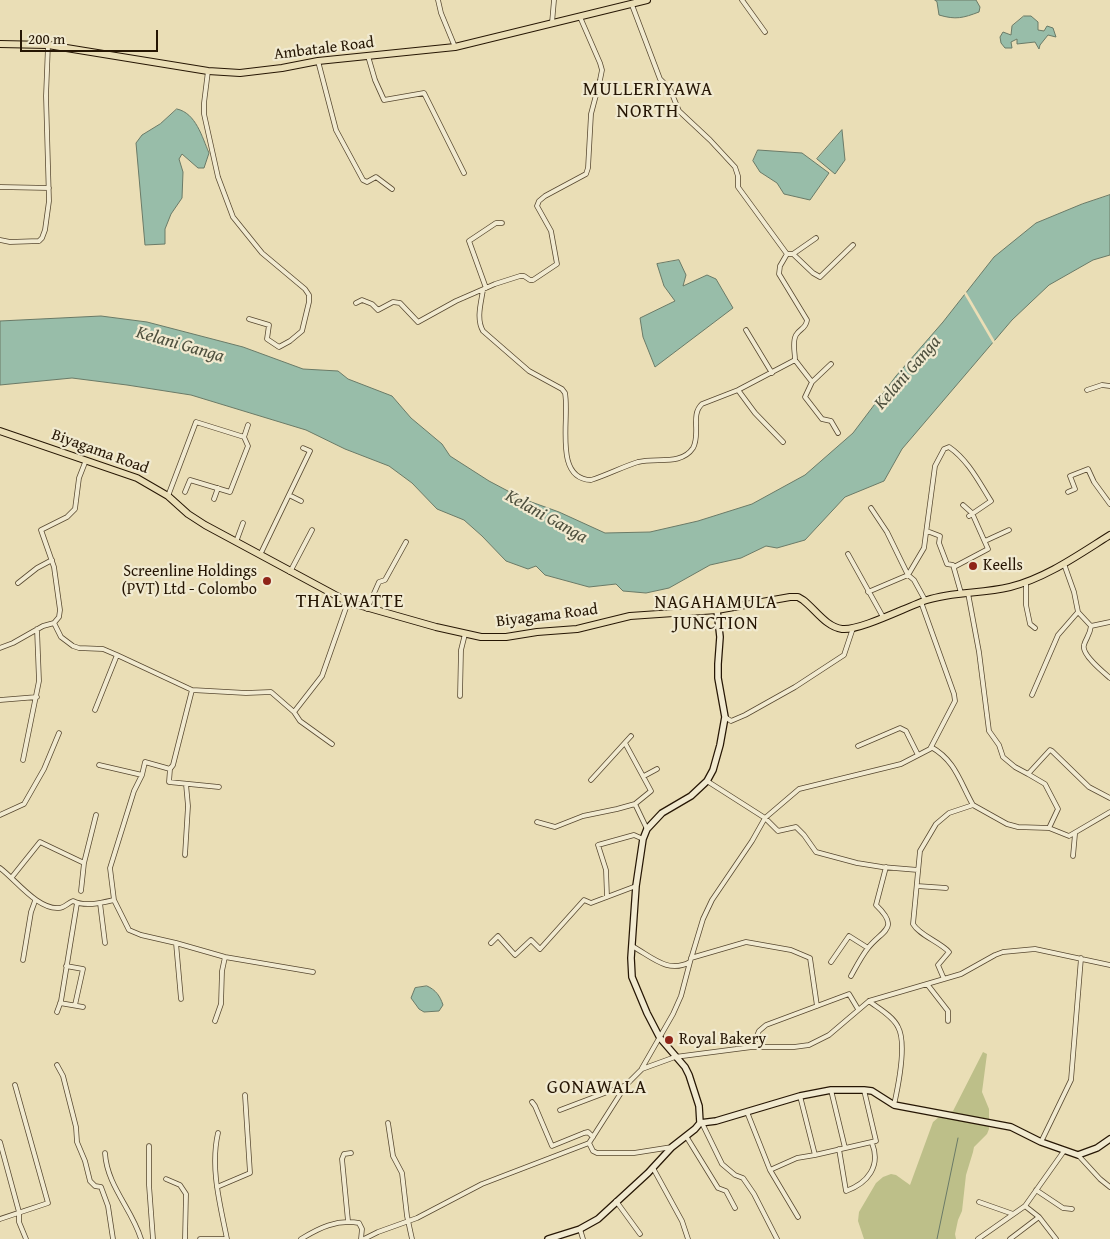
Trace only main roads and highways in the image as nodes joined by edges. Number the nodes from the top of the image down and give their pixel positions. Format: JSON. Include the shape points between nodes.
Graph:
{"nodes":[{"id":1,"x":647,"y":0,"type":"edge"},
{"id":2,"x":0,"y":44,"type":"edge"},
{"id":3,"x":0,"y":431,"type":"edge"},
{"id":4,"x":1110,"y":535,"type":"edge"}],
"edges":[{"from":1,"to":2,"type":"main road","name":"Ambatale Road","via":[[456,47],[318,61],[255,72],[208,71],[48,45]]},
{"from":3,"to":4,"type":"main road","name":"Biyagama Road","via":[[137,478],[168,496],[188,514],[348,602],[481,637],[506,637],[576,628],[630,616],[717,610],[798,597],[833,627],[846,630],[944,594],[994,590],[1026,582],[1064,564]]}]}
